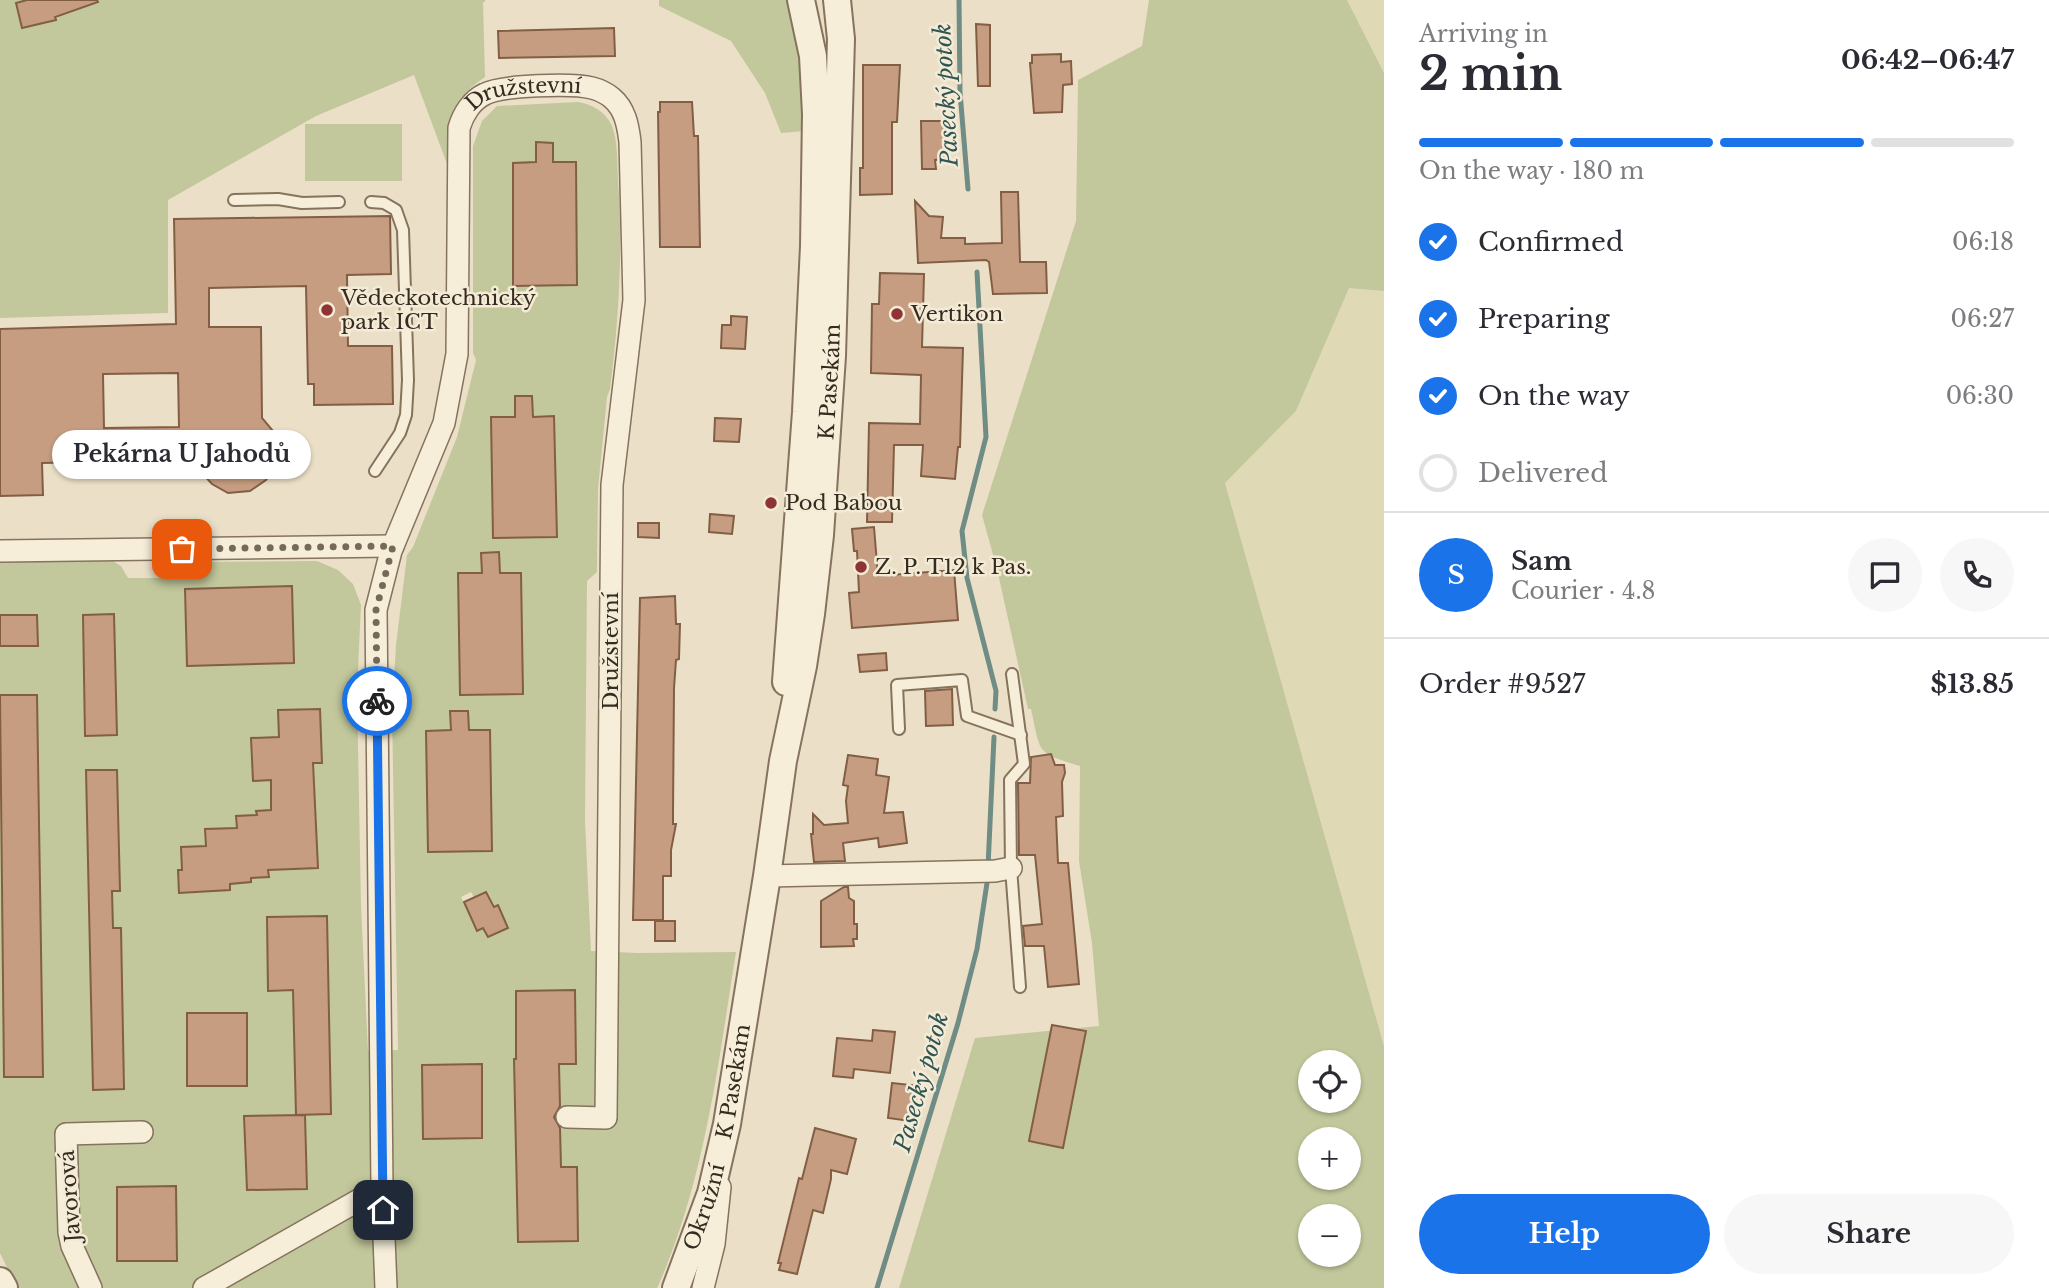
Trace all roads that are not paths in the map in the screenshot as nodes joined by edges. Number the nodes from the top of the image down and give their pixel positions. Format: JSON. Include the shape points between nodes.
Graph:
{"nodes":[{"id":1,"x":801,"y":0,"type":"edge"},
{"id":2,"x":838,"y":0,"type":"edge"},
{"id":3,"x":234,"y":200,"type":"dead end"},
{"id":4,"x":339,"y":202,"type":"dead end"},
{"id":5,"x":370,"y":202,"type":"dead end"},
{"id":6,"x":375,"y":471,"type":"dead end"},
{"id":7,"x":393,"y":546,"type":"junction"},
{"id":8,"x":0,"y":551,"type":"edge"},
{"id":9,"x":1012,"y":674,"type":"dead end"},
{"id":10,"x":899,"y":729,"type":"dead end"},
{"id":11,"x":1021,"y":735,"type":"junction"},
{"id":12,"x":783,"y":761,"type":"junction"},
{"id":13,"x":1011,"y":867,"type":"junction"},
{"id":14,"x":767,"y":876,"type":"junction"},
{"id":15,"x":1020,"y":987,"type":"dead end"},
{"id":16,"x":567,"y":1117,"type":"dead end"},
{"id":17,"x":727,"y":1124,"type":"junction"},
{"id":18,"x":142,"y":1132,"type":"dead end"},
{"id":19,"x":382,"y":1188,"type":"junction"},
{"id":20,"x":0,"y":1281,"type":"edge"},
{"id":21,"x":4,"y":1288,"type":"edge"},
{"id":22,"x":91,"y":1288,"type":"edge"},
{"id":23,"x":204,"y":1288,"type":"edge"},
{"id":24,"x":386,"y":1288,"type":"edge"},
{"id":25,"x":676,"y":1288,"type":"edge"},
{"id":26,"x":703,"y":1288,"type":"edge"}],
"edges":[{"from":1,"to":12,"type":"street","name":"K Pasekám","via":[[813,56],[817,114],[814,246]]},
{"from":2,"to":12,"type":"street","name":"K Pasekám","via":[[834,319],[820,524],[803,666]]},
{"from":3,"to":4,"type":"lane"},
{"from":5,"to":6,"type":"lane","via":[[396,210],[404,230],[408,380],[400,433]]},
{"from":7,"to":8,"type":"street"},
{"from":7,"to":16,"type":"street","name":"Družstevní","via":[[444,423],[457,354],[461,121],[480,97],[500,89],[578,86],[603,92],[621,108],[628,122],[634,300],[612,485],[607,1118]]},
{"from":7,"to":19,"type":"street","name":"Družstevní","via":[[376,610]]},
{"from":9,"to":11,"type":"lane"},
{"from":10,"to":11,"type":"lane","via":[[897,685],[962,680],[967,716]]},
{"from":11,"to":13,"type":"lane","via":[[1024,764],[1010,780]]},
{"from":12,"to":14,"type":"street","name":"K Pasekám"},
{"from":13,"to":14,"type":"street"},
{"from":13,"to":15,"type":"lane"},
{"from":14,"to":17,"type":"street","name":"K Pasekám"},
{"from":17,"to":25,"type":"street","name":"Okružní","via":[[711,1193]]},
{"from":17,"to":26,"type":"street","name":"K Pasekám","via":[[714,1244]]},
{"from":18,"to":22,"type":"street","name":"Javorová","via":[[66,1134],[69,1232]]},
{"from":19,"to":23,"type":"street"},
{"from":19,"to":24,"type":"street","name":"Družstevní"},
{"from":20,"to":21,"type":"street"}]}
